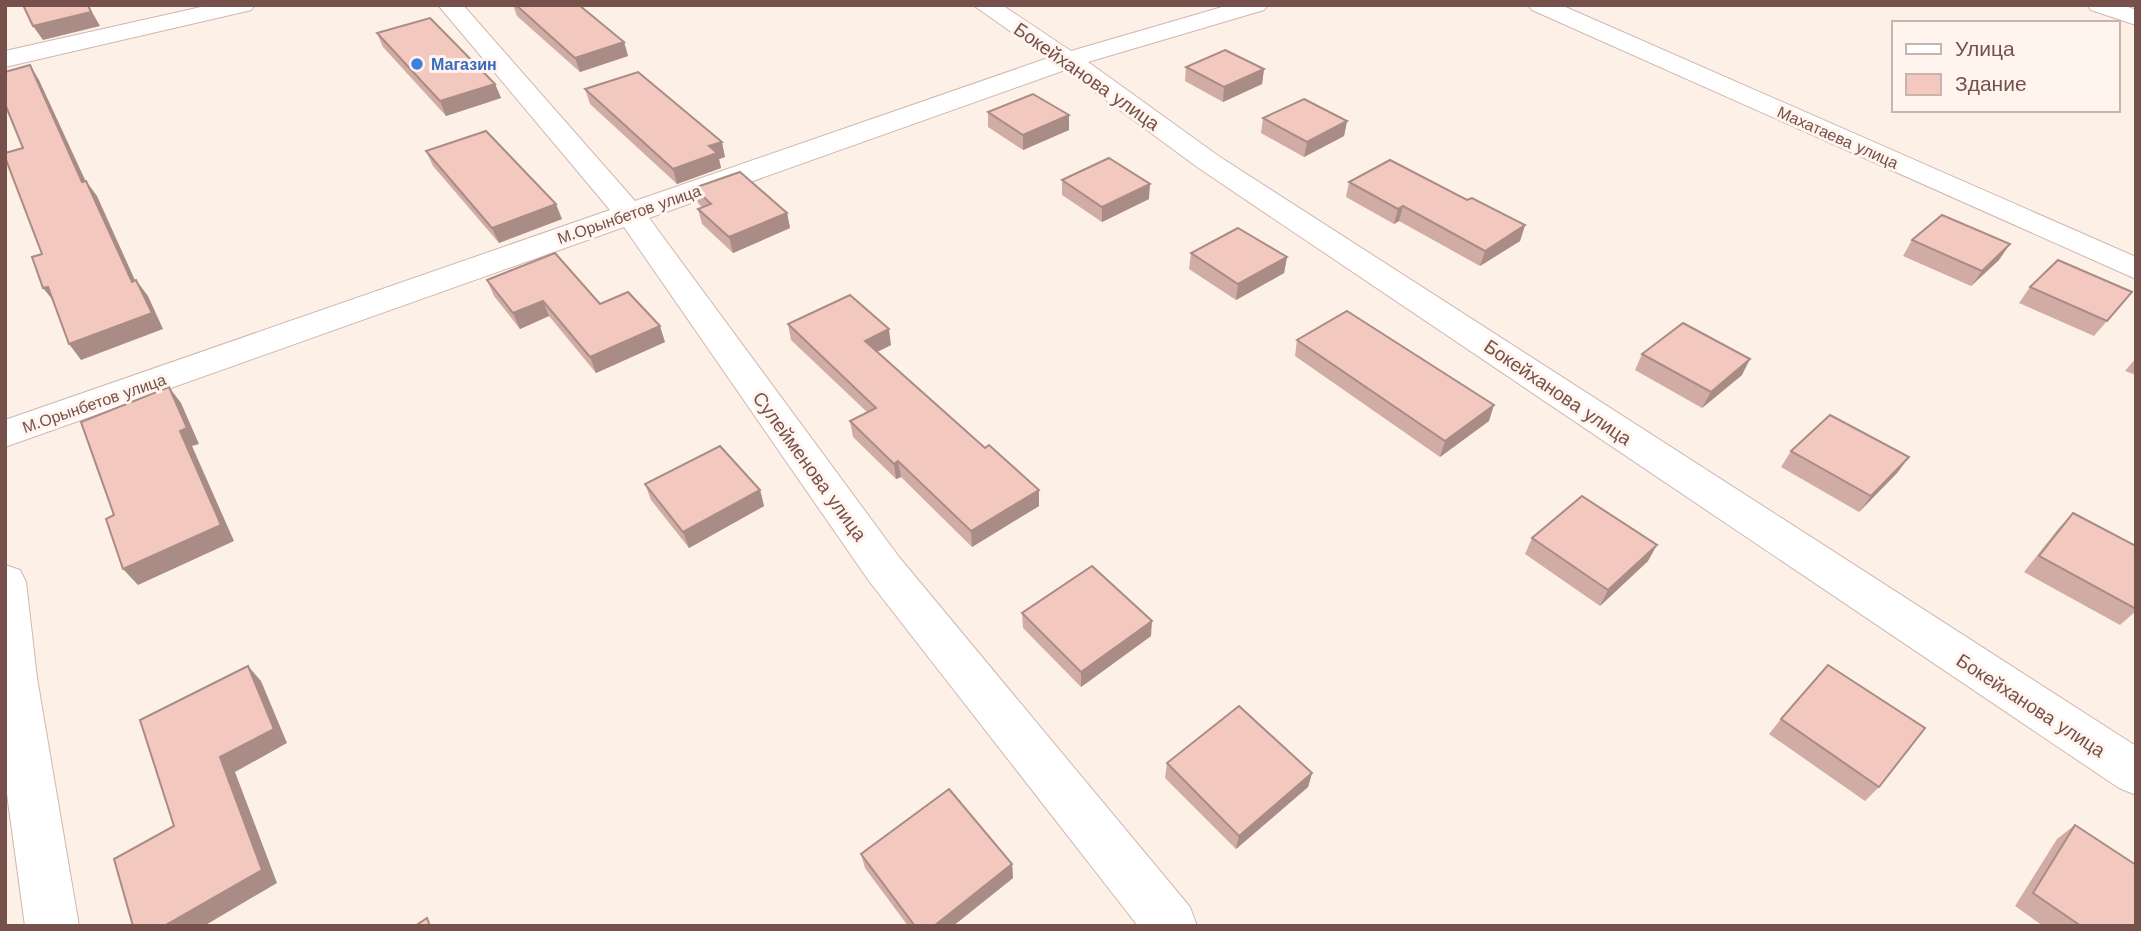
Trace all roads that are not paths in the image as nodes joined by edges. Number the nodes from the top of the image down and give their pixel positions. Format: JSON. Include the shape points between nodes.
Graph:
{"nodes":[{"id":1,"x":243,"y":5,"type":"edge"},
{"id":2,"x":450,"y":5,"type":"edge"},
{"id":3,"x":985,"y":5,"type":"edge"},
{"id":4,"x":1256,"y":5,"type":"edge"},
{"id":5,"x":1540,"y":5,"type":"edge"},
{"id":6,"x":2099,"y":5,"type":"edge"},
{"id":7,"x":2136,"y":18,"type":"edge"},
{"id":8,"x":5,"y":59,"type":"edge"},
{"id":9,"x":1068,"y":60,"type":"junction"},
{"id":10,"x":629,"y":213,"type":"junction"},
{"id":11,"x":2136,"y":269,"type":"edge"},
{"id":12,"x":5,"y":434,"type":"edge"},
{"id":13,"x":5,"y":582,"type":"edge"},
{"id":14,"x":2136,"y":773,"type":"edge"},
{"id":15,"x":52,"y":926,"type":"edge"},
{"id":16,"x":1171,"y":926,"type":"edge"}],
"edges":[{"from":1,"to":8,"type":"street"},
{"from":2,"to":10,"type":"street","name":"Сулейменова улица"},
{"from":3,"to":9,"type":"street","name":"Бокейханова улица"},
{"from":4,"to":9,"type":"street","name":"М.Орынбетов улица"},
{"from":5,"to":11,"type":"street","name":"Махатаева улица"},
{"from":6,"to":7,"type":"street"},
{"from":9,"to":10,"type":"street","name":"М.Орынбетов улица"},
{"from":9,"to":14,"type":"street","name":"Бокейханова улица","via":[[1210,163]]},
{"from":10,"to":12,"type":"street","name":"М.Орынбетов улица"},
{"from":10,"to":16,"type":"street","name":"Сулейменова улица","via":[[884,569]]},
{"from":13,"to":15,"type":"street","via":[[14,678]]}]}
